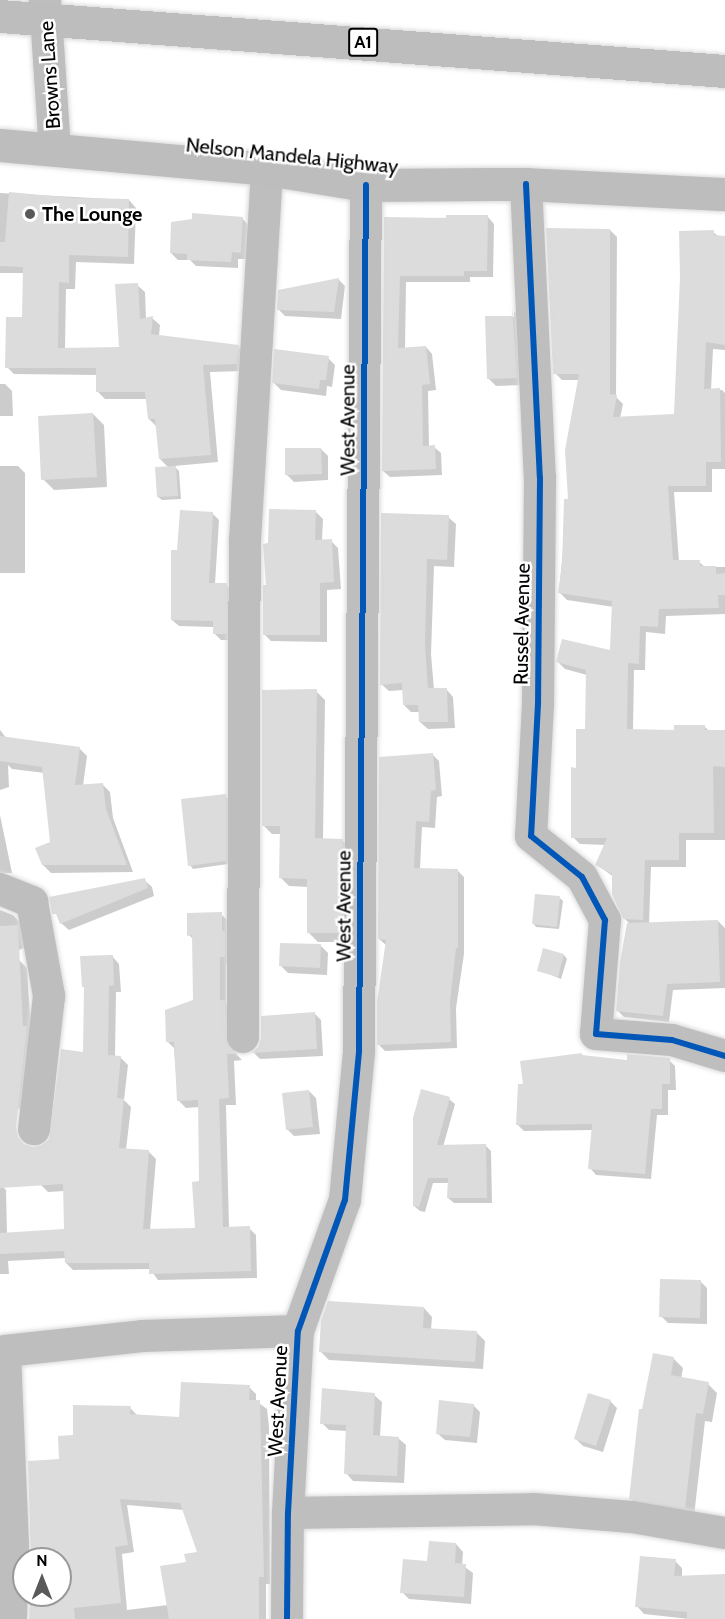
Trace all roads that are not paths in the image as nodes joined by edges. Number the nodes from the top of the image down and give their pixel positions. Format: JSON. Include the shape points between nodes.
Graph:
{"nodes":[{"id":1,"x":46,"y":9,"type":"edge"},
{"id":2,"x":0,"y":16,"type":"edge"},
{"id":3,"x":725,"y":71,"type":"edge"},
{"id":4,"x":0,"y":145,"type":"edge"},
{"id":5,"x":54,"y":150,"type":"junction"},
{"id":6,"x":267,"y":169,"type":"junction"},
{"id":7,"x":526,"y":184,"type":"junction"},
{"id":8,"x":366,"y":185,"type":"junction"},
{"id":9,"x":725,"y":194,"type":"edge"},
{"id":10,"x":0,"y":889,"type":"edge"},
{"id":11,"x":243,"y":1037,"type":"dead end"},
{"id":12,"x":725,"y":1056,"type":"edge"},
{"id":13,"x":34,"y":1128,"type":"dead end"},
{"id":14,"x":298,"y":1331,"type":"junction"},
{"id":15,"x":288,"y":1513,"type":"junction"},
{"id":16,"x":725,"y":1533,"type":"edge"},
{"id":17,"x":11,"y":1619,"type":"edge"},
{"id":18,"x":286,"y":1619,"type":"edge"}],
"edges":[{"from":1,"to":2,"type":"highway","number":"A1"},
{"from":1,"to":3,"type":"highway","number":"A1"},
{"from":1,"to":5,"type":"street","name":"Browns Lane"},
{"from":4,"to":5,"type":"highway","name":"Nelson Mandela Highway"},
{"from":5,"to":6,"type":"highway","name":"Nelson Mandela Highway"},
{"from":6,"to":8,"type":"highway","name":"Nelson Mandela Highway"},
{"from":6,"to":11,"type":"street","via":[[245,541]]},
{"from":7,"to":8,"type":"highway","name":"Nelson Mandela Highway"},
{"from":7,"to":9,"type":"highway","name":"Nelson Mandela Highway"},
{"from":7,"to":12,"type":"street","name":"Russel Avenue","via":[[540,478],[538,704],[531,836],[582,877],[605,920],[596,1034],[672,1040]]},
{"from":8,"to":14,"type":"street","name":"West Avenue","via":[[359,1051],[345,1200]]},
{"from":10,"to":13,"type":"street","via":[[32,902],[49,996]]},
{"from":14,"to":15,"type":"street","name":"West Avenue"},
{"from":14,"to":17,"type":"street","via":[[142,1336],[5,1351],[13,1545]]},
{"from":15,"to":16,"type":"street","via":[[533,1509],[632,1517]]},
{"from":15,"to":18,"type":"street","name":"West Avenue"}]}
